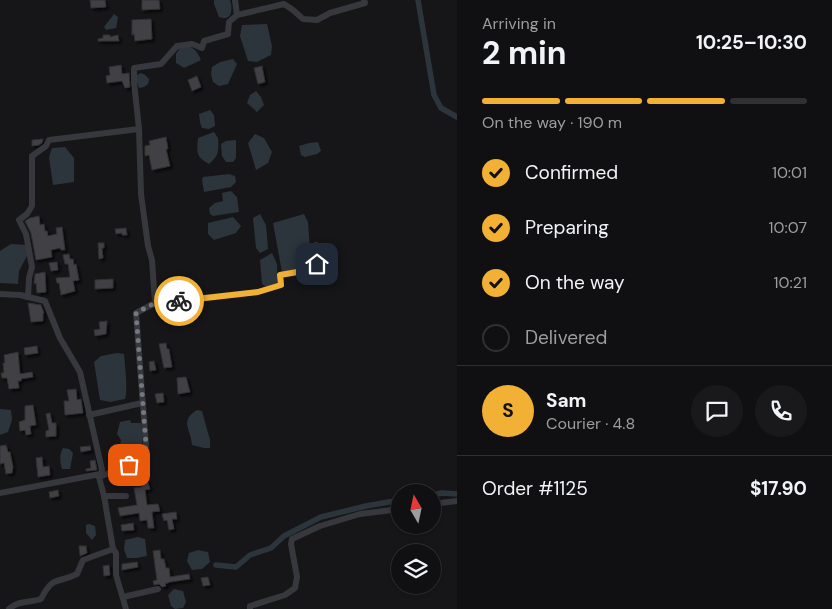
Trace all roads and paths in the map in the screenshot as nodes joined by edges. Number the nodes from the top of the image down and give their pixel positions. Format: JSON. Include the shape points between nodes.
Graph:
{"nodes":[{"id":1,"x":235,"y":0,"type":"edge"},
{"id":2,"x":364,"y":0,"type":"edge"},
{"id":3,"x":237,"y":14,"type":"junction"},
{"id":4,"x":139,"y":129,"type":"junction"},
{"id":5,"x":316,"y":245,"type":"dead end"},
{"id":6,"x":0,"y":294,"type":"edge"},
{"id":7,"x":28,"y":297,"type":"junction"},
{"id":8,"x":155,"y":303,"type":"junction"},
{"id":9,"x":142,"y":403,"type":"junction"},
{"id":10,"x":89,"y":415,"type":"junction"},
{"id":11,"x":99,"y":475,"type":"junction"},
{"id":12,"x":0,"y":493,"type":"edge"},
{"id":13,"x":104,"y":496,"type":"junction"},
{"id":14,"x":126,"y":496,"type":"dead end"},
{"id":15,"x":457,"y":502,"type":"edge"},
{"id":16,"x":441,"y":503,"type":"edge"},
{"id":17,"x":391,"y":509,"type":"edge"},
{"id":18,"x":113,"y":550,"type":"junction"},
{"id":19,"x":158,"y":589,"type":"dead end"},
{"id":20,"x":123,"y":598,"type":"junction"},
{"id":21,"x":9,"y":609,"type":"edge"},
{"id":22,"x":126,"y":609,"type":"edge"},
{"id":23,"x":250,"y":609,"type":"edge"}],
"edges":[{"from":1,"to":3,"type":"street"},
{"from":2,"to":3,"type":"street","via":[[317,20],[303,19],[284,4]]},
{"from":3,"to":4,"type":"street","via":[[229,22],[228,34],[204,41],[202,48],[192,44],[177,46],[161,64],[134,68]]},
{"from":4,"to":7,"type":"street","via":[[49,140],[32,156],[32,206],[19,220],[26,234],[32,267]]},
{"from":4,"to":8,"type":"street","via":[[141,194],[152,260]]},
{"from":5,"to":8,"type":"street","via":[[317,264],[303,271],[280,275],[281,285],[248,293]]},
{"from":6,"to":7,"type":"street"},
{"from":7,"to":10,"type":"street","via":[[45,301],[60,338],[80,372]]},
{"from":8,"to":9,"type":"street","via":[[136,313]]},
{"from":9,"to":10,"type":"street"},
{"from":9,"to":11,"type":"street","via":[[144,459]]},
{"from":10,"to":11,"type":"street","via":[[102,470]]},
{"from":11,"to":12,"type":"street"},
{"from":11,"to":13,"type":"street"},
{"from":13,"to":14,"type":"street"},
{"from":13,"to":18,"type":"street"},
{"from":15,"to":16,"type":"street"},
{"from":17,"to":23,"type":"street","via":[[360,514],[320,526],[292,539],[298,577],[295,588],[285,595],[250,606]]},
{"from":18,"to":20,"type":"street"},
{"from":18,"to":21,"type":"street","via":[[83,560],[77,574],[55,580],[41,599],[21,602]]},
{"from":19,"to":20,"type":"street"},
{"from":20,"to":22,"type":"street"}]}
